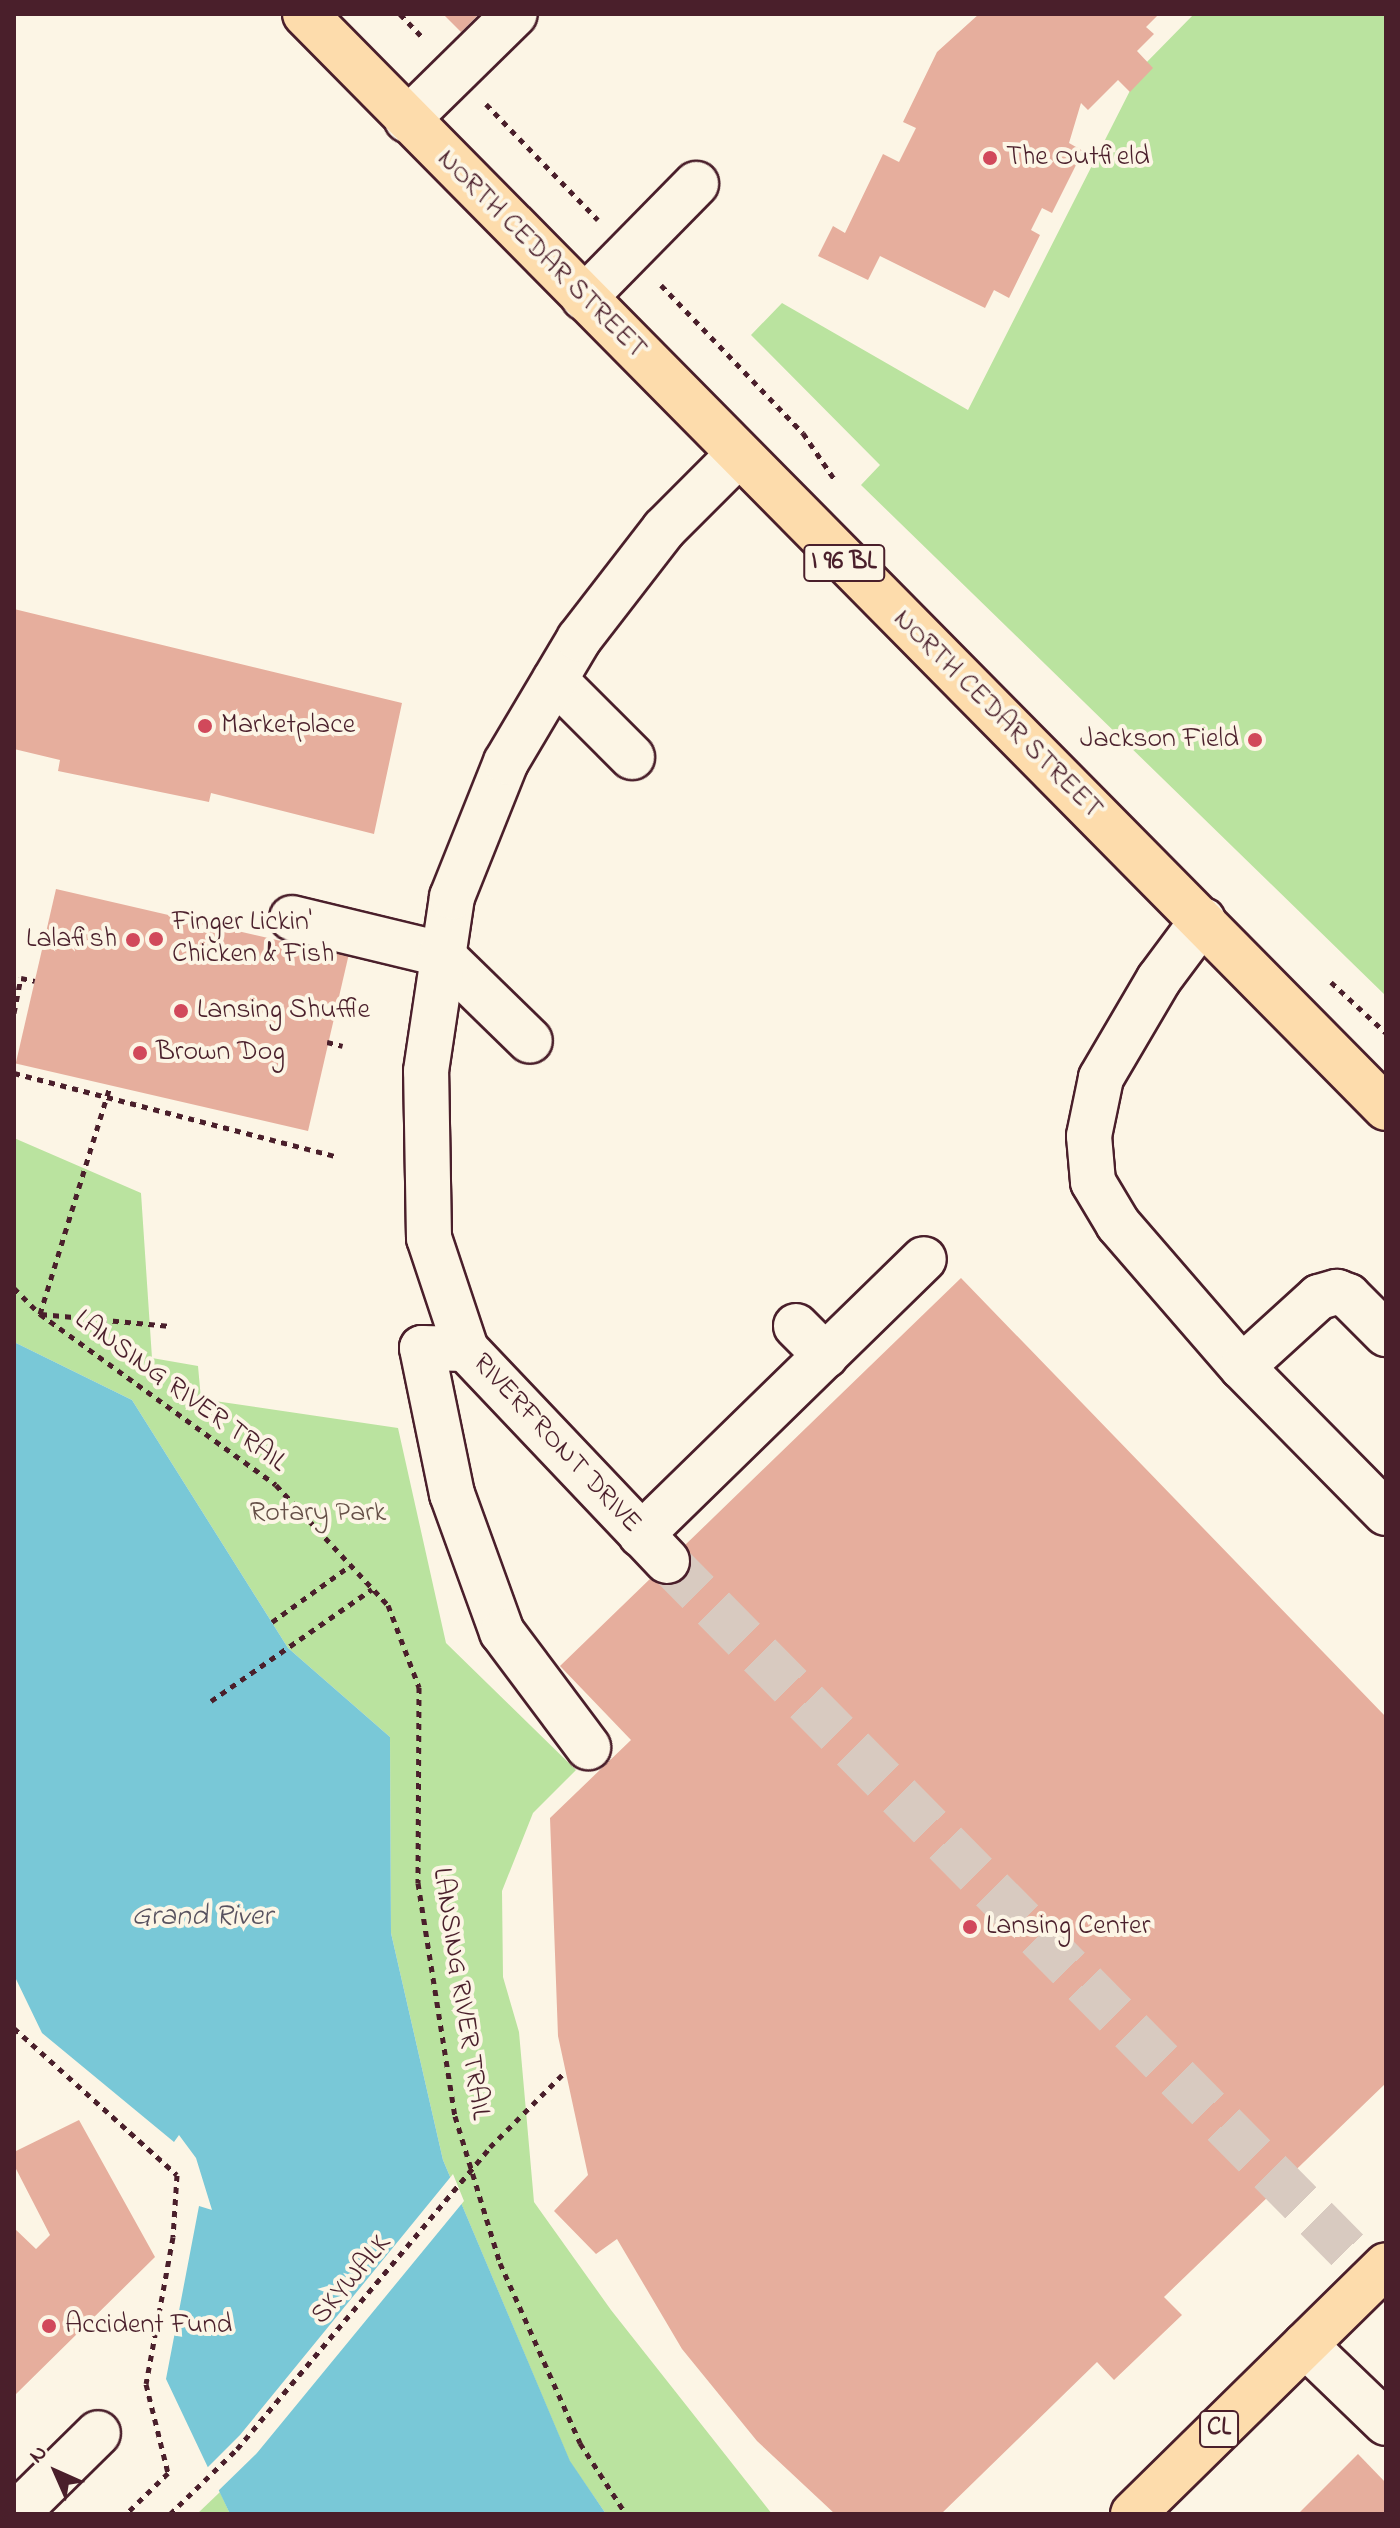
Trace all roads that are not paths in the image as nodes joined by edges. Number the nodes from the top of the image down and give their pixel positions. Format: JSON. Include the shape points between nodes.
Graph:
{"nodes":[{"id":1,"x":305,"y":14,"type":"edge"},
{"id":2,"x":515,"y":14,"type":"edge"},
{"id":3,"x":407,"y":120,"type":"junction"},
{"id":4,"x":696,"y":184,"type":"dead end"},
{"id":5,"x":584,"y":298,"type":"junction"},
{"id":6,"x":737,"y":456,"type":"junction"},
{"id":7,"x":555,"y":680,"type":"junction"},
{"id":8,"x":632,"y":757,"type":"dead end"},
{"id":9,"x":292,"y":918,"type":"dead end"},
{"id":10,"x":1203,"y":920,"type":"junction"},
{"id":11,"x":441,"y":954,"type":"junction"},
{"id":12,"x":530,"y":1041,"type":"dead end"},
{"id":13,"x":1386,"y":1108,"type":"edge"},
{"id":14,"x":924,"y":1259,"type":"dead end"},
{"id":15,"x":1386,"y":1334,"type":"edge"},
{"id":16,"x":466,"y":1349,"type":"junction"},
{"id":17,"x":1242,"y":1367,"type":"junction"},
{"id":18,"x":1386,"y":1513,"type":"edge"},
{"id":19,"x":588,"y":1747,"type":"dead end"},
{"id":20,"x":1386,"y":2265,"type":"edge"},
{"id":21,"x":1305,"y":2345,"type":"junction"},
{"id":22,"x":1386,"y":2423,"type":"edge"},
{"id":23,"x":98,"y":2433,"type":"dead end"},
{"id":24,"x":16,"y":2514,"type":"edge"},
{"id":25,"x":1133,"y":2514,"type":"edge"}],
"edges":[{"from":1,"to":3,"type":"main road","name":"NORTH CEDAR STREET","number":"I 96 BL"},
{"from":2,"to":3,"type":"street"},
{"from":3,"to":5,"type":"main road","name":"NORTH CEDAR STREET","number":"I 96 BL"},
{"from":4,"to":5,"type":"street"},
{"from":5,"to":6,"type":"main road","name":"NORTH CEDAR STREET","number":"I 96 BL"},
{"from":6,"to":7,"type":"street","name":"RIVERFRONT DRIVE","via":[[664,529],[579,639]]},
{"from":6,"to":10,"type":"main road","name":"NORTH CEDAR STREET","number":"I 96 BL"},
{"from":7,"to":8,"type":"street"},
{"from":7,"to":11,"type":"street","name":"RIVERFRONT DRIVE","via":[[506,762],[452,897]]},
{"from":9,"to":11,"type":"street"},
{"from":10,"to":13,"type":"main road","name":"NORTH CEDAR STREET","number":"I 96 BL"},
{"from":10,"to":17,"type":"street","via":[[1159,979],[1101,1078],[1089,1136],[1093,1182],[1118,1224]]},
{"from":11,"to":12,"type":"street"},
{"from":11,"to":16,"type":"street","name":"RIVERFRONT DRIVE","via":[[426,1071],[429,1238]]},
{"from":14,"to":16,"type":"street","name":"RIVERFRONT DRIVE","via":[[811,1341],[654,1548]]},
{"from":15,"to":17,"type":"street","via":[[1348,1296],[1337,1292],[1319,1297]]},
{"from":16,"to":19,"type":"street","via":[[422,1348],[452,1494],[502,1632]]},
{"from":17,"to":18,"type":"street"},
{"from":20,"to":21,"type":"main road","number":"CL"},
{"from":21,"to":22,"type":"street"},
{"from":21,"to":25,"type":"main road","number":"CL"},
{"from":23,"to":24,"type":"street"}]}
